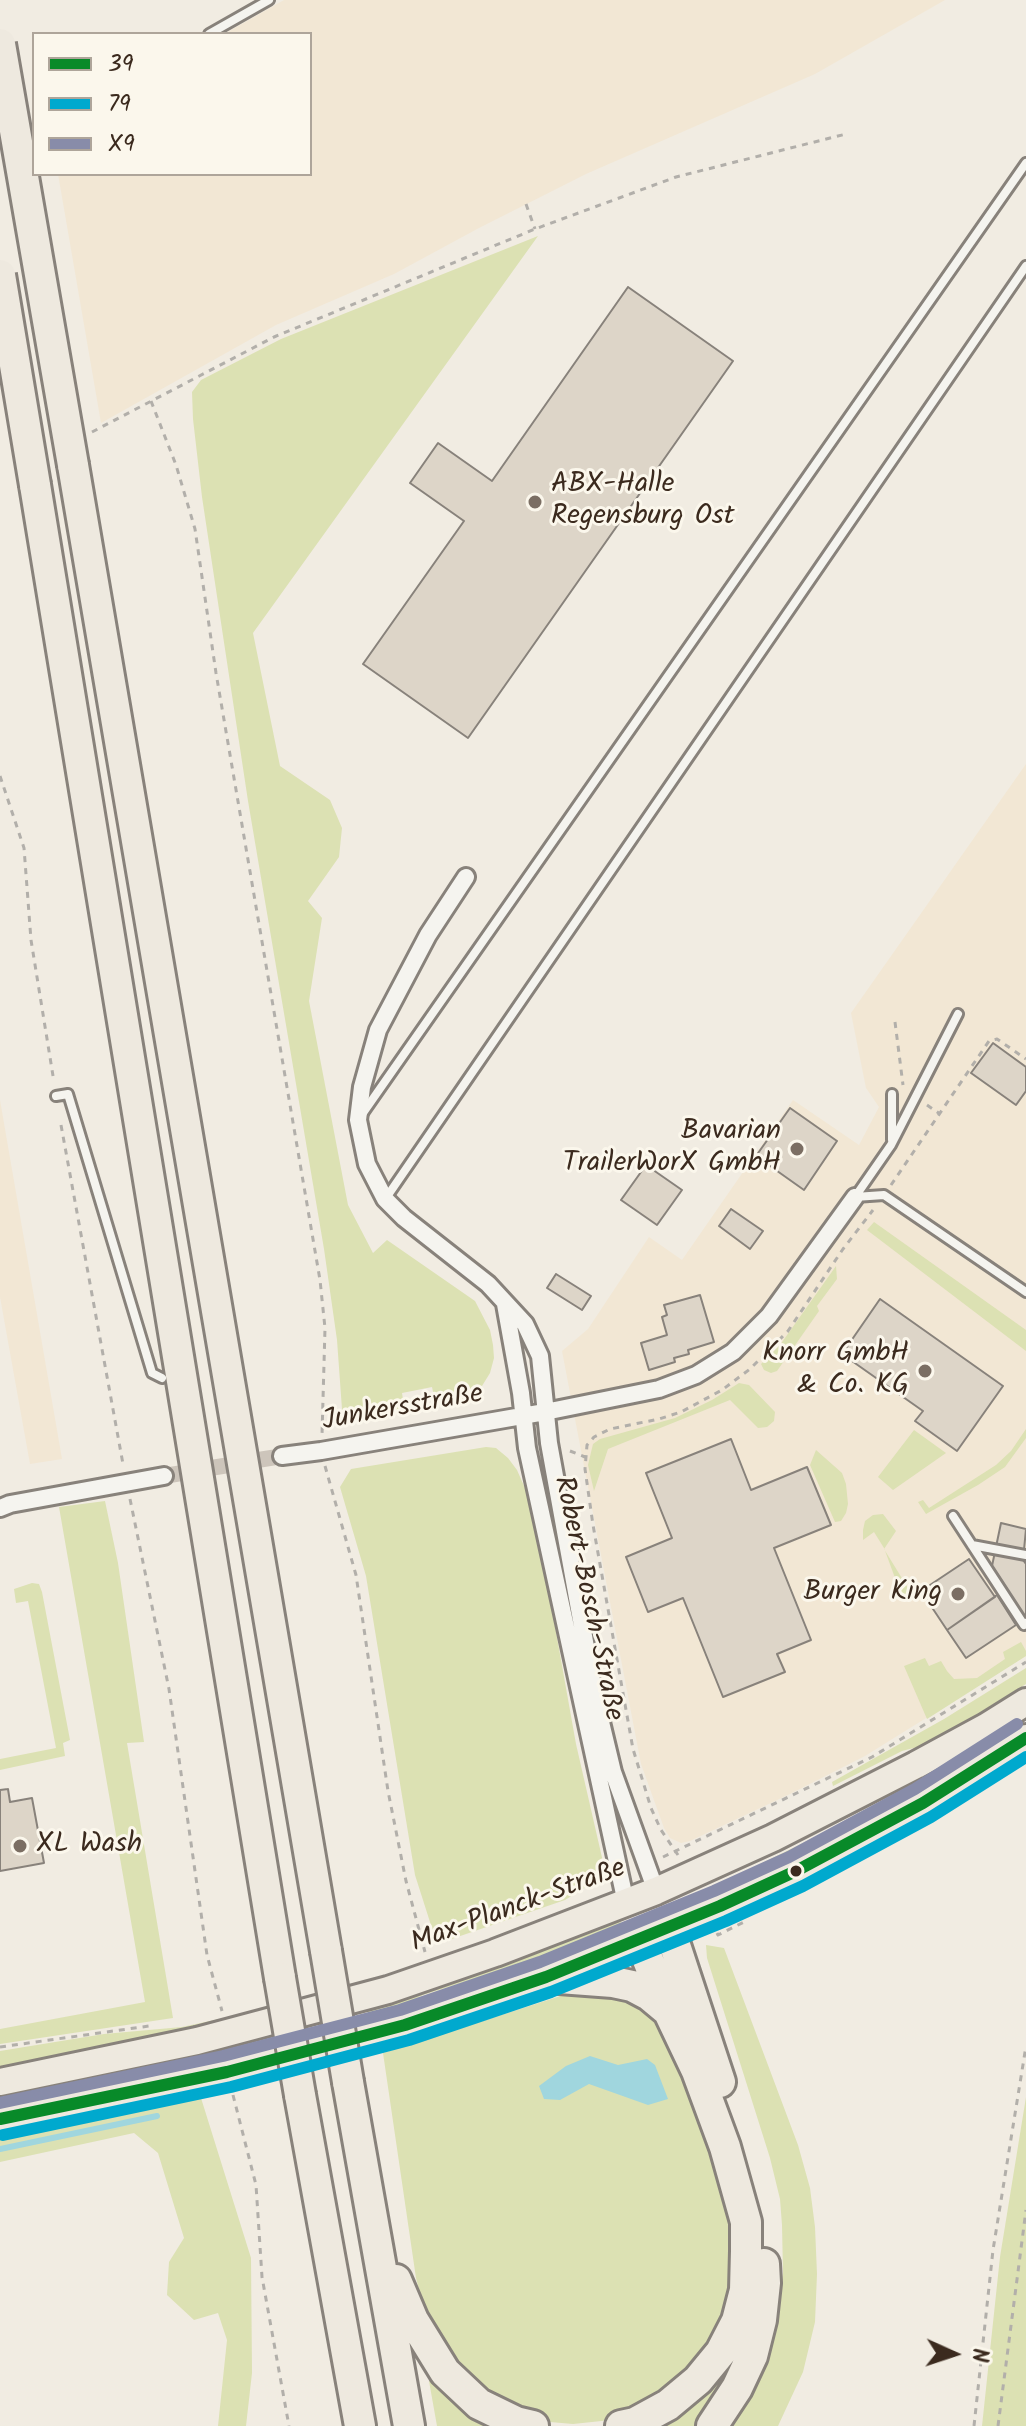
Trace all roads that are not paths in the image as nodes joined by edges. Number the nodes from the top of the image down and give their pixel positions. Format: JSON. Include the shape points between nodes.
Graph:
{"nodes":[{"id":1,"x":269,"y":0,"type":"edge"},
{"id":2,"x":213,"y":32,"type":"edge"},
{"id":3,"x":0,"y":44,"type":"edge"},
{"id":4,"x":23,"y":138,"type":"dead end"},
{"id":5,"x":11,"y":144,"type":"dead end"},
{"id":6,"x":1026,"y":163,"type":"edge"},
{"id":7,"x":1026,"y":266,"type":"edge"},
{"id":8,"x":0,"y":275,"type":"edge"},
{"id":9,"x":466,"y":877,"type":"dead end"},
{"id":10,"x":958,"y":1014,"type":"dead end"},
{"id":11,"x":892,"y":1094,"type":"dead end"},
{"id":12,"x":56,"y":1096,"type":"road end"},
{"id":13,"x":358,"y":1120,"type":"junction"},
{"id":14,"x":891,"y":1145,"type":"junction"},
{"id":15,"x":855,"y":1197,"type":"junction"},
{"id":16,"x":385,"y":1199,"type":"junction"},
{"id":17,"x":1026,"y":1292,"type":"edge"},
{"id":18,"x":505,"y":1304,"type":"junction"},
{"id":19,"x":162,"y":1378,"type":"dead end"},
{"id":20,"x":535,"y":1414,"type":"junction"},
{"id":21,"x":282,"y":1456,"type":"tunnel mouth"},
{"id":22,"x":164,"y":1476,"type":"tunnel mouth"},
{"id":23,"x":0,"y":1508,"type":"edge"},
{"id":24,"x":953,"y":1516,"type":"dead end"},
{"id":25,"x":972,"y":1545,"type":"junction"},
{"id":26,"x":1026,"y":1555,"type":"edge"},
{"id":27,"x":1026,"y":1623,"type":"edge"},
{"id":28,"x":1026,"y":1702,"type":"edge"},
{"id":29,"x":1026,"y":1738,"type":"edge"},
{"id":30,"x":656,"y":1891,"type":"junction"},
{"id":31,"x":626,"y":1903,"type":"junction"},
{"id":32,"x":669,"y":1927,"type":"junction"},
{"id":33,"x":640,"y":1940,"type":"junction"},
{"id":34,"x":546,"y":1977,"type":"junction"},
{"id":35,"x":668,"y":2010,"type":"junction"},
{"id":36,"x":0,"y":2082,"type":"edge"},
{"id":37,"x":0,"y":2119,"type":"edge"},
{"id":38,"x":376,"y":2231,"type":"junction"},
{"id":39,"x":351,"y":2369,"type":"junction"},
{"id":40,"x":348,"y":2426,"type":"edge"},
{"id":41,"x":360,"y":2426,"type":"edge"},
{"id":42,"x":409,"y":2426,"type":"edge"},
{"id":43,"x":533,"y":2426,"type":"edge"},
{"id":44,"x":621,"y":2426,"type":"edge"},
{"id":45,"x":712,"y":2426,"type":"edge"}],
"edges":[{"from":1,"to":2,"type":"lane"},
{"from":3,"to":38,"type":"highway","bridge":true},
{"from":4,"to":5,"type":"lane"},
{"from":6,"to":13,"type":"lane"},
{"from":7,"to":16,"type":"lane"},
{"from":8,"to":39,"type":"highway","bridge":true,"via":[[280,1978]]},
{"from":9,"to":13,"type":"street","name":"Robert-Bosch-Straße","via":[[428,935],[378,1030]]},
{"from":10,"to":14,"type":"lane"},
{"from":11,"to":14,"type":"lane"},
{"from":12,"to":19,"type":"lane","via":[[68,1094],[152,1373]]},
{"from":13,"to":16,"type":"street","name":"Robert-Bosch-Straße","via":[[367,1164]]},
{"from":14,"to":15,"type":"lane"},
{"from":15,"to":17,"type":"lane","via":[[884,1195]]},
{"from":15,"to":20,"type":"street","via":[[769,1316],[733,1352],[696,1375],[659,1389]]},
{"from":16,"to":18,"type":"street","name":"Robert-Bosch-Straße"},
{"from":18,"to":20,"type":"street","name":"Robert-Bosch-Straße"},
{"from":18,"to":20,"type":"street","name":"Robert-Bosch-Straße","via":[[525,1324],[540,1356]]},
{"from":20,"to":21,"type":"street","name":"Junkersstraße"},
{"from":20,"to":30,"type":"street","name":"Robert-Bosch-Straße","via":[[613,1772]]},
{"from":20,"to":31,"type":"street","name":"Robert-Bosch-Straße","via":[[527,1448]]},
{"from":22,"to":23,"type":"street"},
{"from":24,"to":25,"type":"lane"},
{"from":25,"to":26,"type":"lane"},
{"from":25,"to":27,"type":"lane"},
{"from":28,"to":30,"type":"main road","name":"Max-Planck-Straße","via":[[853,1798]]},
{"from":29,"to":32,"type":"main road","via":[[923,1803],[796,1871]]},
{"from":30,"to":31,"type":"main road","name":"Max-Planck-Straße"},
{"from":30,"to":32,"type":"main road"},
{"from":31,"to":33,"type":"main road"},
{"from":31,"to":36,"type":"main road","name":"Max-Planck-Straße","via":[[369,1995],[197,2041]]},
{"from":32,"to":33,"type":"main road"},
{"from":32,"to":45,"type":"highway","via":[[742,2148],[764,2251],[761,2320],[752,2356]]},
{"from":33,"to":34,"type":"main road"},
{"from":33,"to":35,"type":"highway"},
{"from":34,"to":35,"type":"highway","via":[[632,1986]]},
{"from":34,"to":37,"type":"main road","via":[[405,2025],[227,2072]]},
{"from":35,"to":44,"type":"highway","via":[[697,2071],[737,2187],[746,2222],[745,2290],[721,2352],[698,2380],[668,2405]]},
{"from":38,"to":42,"type":"highway"},
{"from":38,"to":43,"type":"highway","via":[[413,2320],[445,2372],[479,2404]]},
{"from":39,"to":40,"type":"highway"},
{"from":39,"to":41,"type":"highway"}]}
